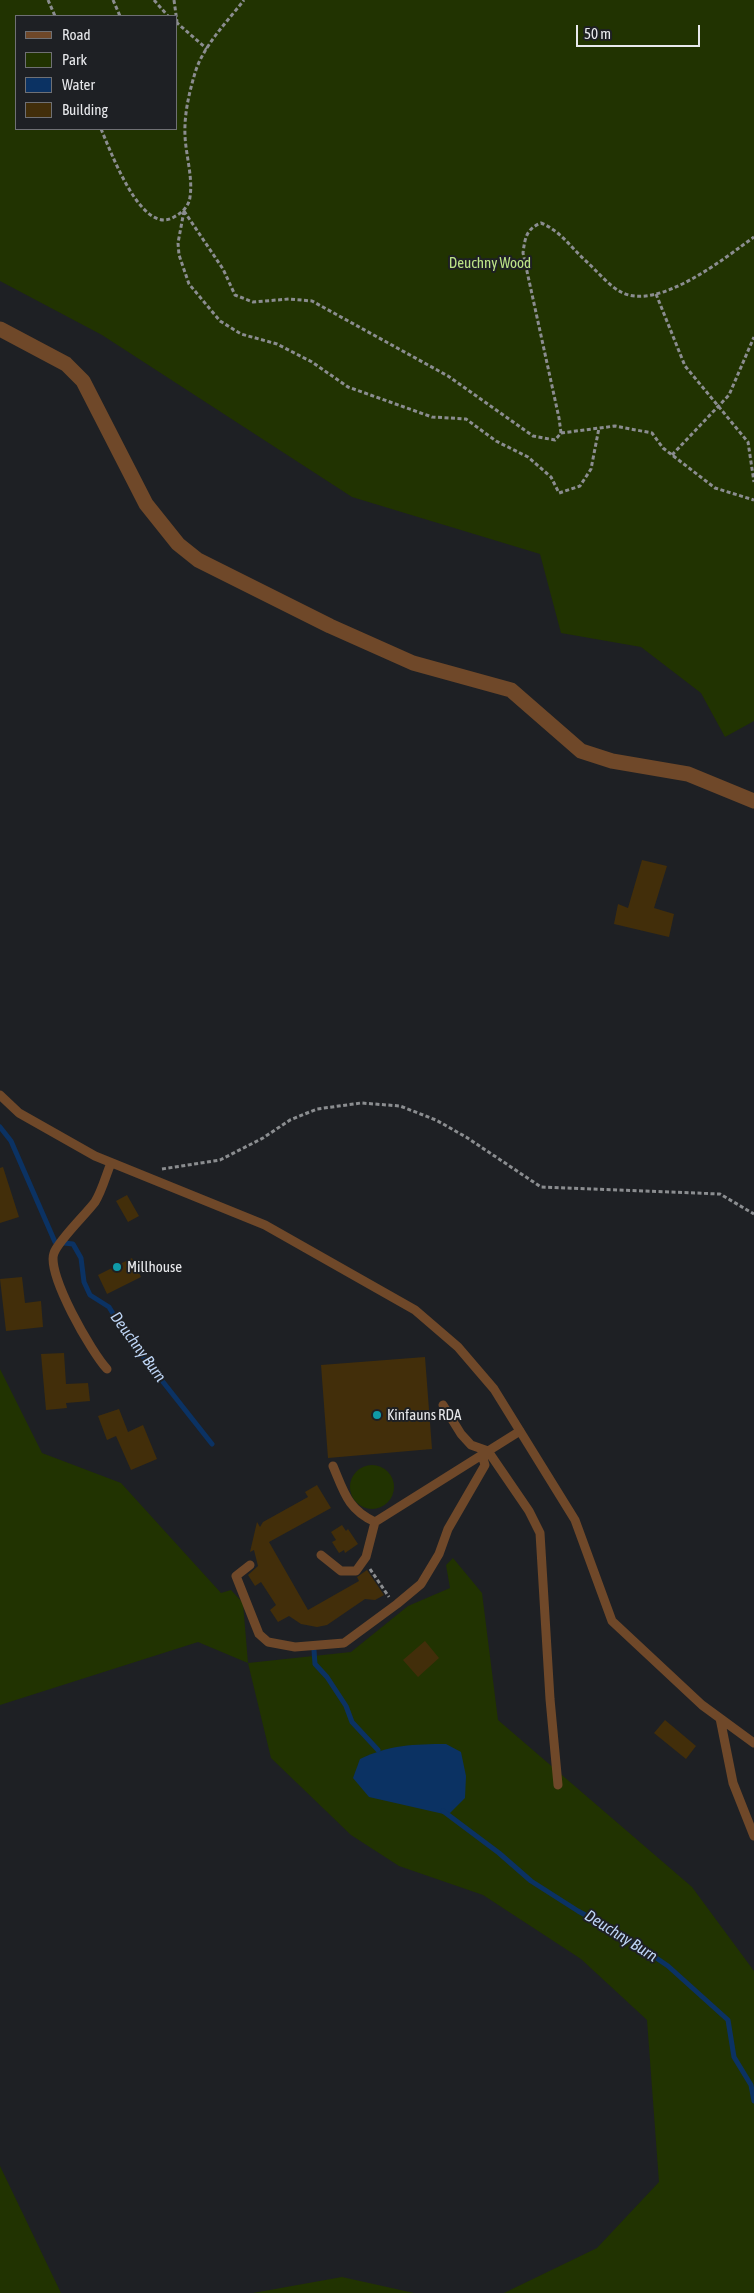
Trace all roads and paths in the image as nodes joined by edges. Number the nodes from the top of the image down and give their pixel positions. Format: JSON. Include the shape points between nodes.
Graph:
{"nodes":[{"id":1,"x":48,"y":0,"type":"edge"},
{"id":2,"x":113,"y":0,"type":"edge"},
{"id":3,"x":154,"y":0,"type":"edge"},
{"id":4,"x":174,"y":0,"type":"edge"},
{"id":5,"x":244,"y":0,"type":"edge"},
{"id":6,"x":55,"y":15,"type":"edge"},
{"id":7,"x":120,"y":15,"type":"edge"},
{"id":8,"x":167,"y":15,"type":"edge"},
{"id":9,"x":176,"y":15,"type":"edge"},
{"id":10,"x":178,"y":23,"type":"edge"},
{"id":11,"x":207,"y":49,"type":"junction"},
{"id":12,"x":101,"y":130,"type":"edge"},
{"id":13,"x":184,"y":211,"type":"junction"},
{"id":14,"x":754,"y":237,"type":"edge"},
{"id":15,"x":656,"y":294,"type":"junction"},
{"id":16,"x":0,"y":329,"type":"edge"},
{"id":17,"x":754,"y":337,"type":"edge"},
{"id":18,"x":718,"y":406,"type":"junction"},
{"id":19,"x":599,"y":428,"type":"junction"},
{"id":20,"x":562,"y":433,"type":"junction"},
{"id":21,"x":672,"y":456,"type":"junction"},
{"id":22,"x":754,"y":482,"type":"edge"},
{"id":23,"x":754,"y":500,"type":"edge"},
{"id":24,"x":754,"y":801,"type":"edge"},
{"id":25,"x":0,"y":1095,"type":"edge"},
{"id":26,"x":111,"y":1163,"type":"junction"},
{"id":27,"x":140,"y":1174,"type":"junction"},
{"id":28,"x":754,"y":1214,"type":"edge"},
{"id":29,"x":107,"y":1369,"type":"dead end"},
{"id":30,"x":443,"y":1405,"type":"dead end"},
{"id":31,"x":520,"y":1431,"type":"junction"},
{"id":32,"x":485,"y":1453,"type":"junction"},
{"id":33,"x":333,"y":1466,"type":"dead end"},
{"id":34,"x":375,"y":1522,"type":"junction"},
{"id":35,"x":321,"y":1555,"type":"dead end"},
{"id":36,"x":250,"y":1564,"type":"dead end"},
{"id":37,"x":378,"y":1580,"type":"dead end"},
{"id":38,"x":387,"y":1594,"type":"dead end"},
{"id":39,"x":720,"y":1718,"type":"junction"},
{"id":40,"x":754,"y":1743,"type":"edge"},
{"id":41,"x":558,"y":1785,"type":"dead end"},
{"id":42,"x":754,"y":1836,"type":"edge"}],
"edges":[{"from":1,"to":6,"type":"path"},
{"from":2,"to":7,"type":"path"},
{"from":3,"to":8,"type":"path"},
{"from":4,"to":9,"type":"path"},
{"from":5,"to":11,"type":"path"},
{"from":10,"to":11,"type":"path"},
{"from":11,"to":13,"type":"path","via":[[196,70],[186,116],[190,198]]},
{"from":12,"to":13,"type":"path","via":[[129,192],[149,214],[160,219],[172,219]]},
{"from":13,"to":19,"type":"path","via":[[178,243],[189,284],[220,321],[241,334],[277,344],[312,362],[348,387],[432,417],[466,419],[496,441],[528,457],[551,476],[559,493],[580,486],[591,470]]},
{"from":13,"to":20,"type":"path","via":[[223,269],[235,295],[253,302],[312,301],[448,376],[533,436],[555,440]]},
{"from":14,"to":15,"type":"path","via":[[695,279]]},
{"from":15,"to":18,"type":"path","via":[[686,366]]},
{"from":15,"to":20,"type":"path","via":[[622,293],[554,228],[541,222],[526,234],[523,253]]},
{"from":16,"to":24,"type":"street","via":[[66,364],[84,380],[146,504],[178,544],[198,560],[413,663],[511,690],[581,751],[612,761],[688,774]]},
{"from":17,"to":18,"type":"path","via":[[729,395]]},
{"from":18,"to":21,"type":"path"},
{"from":18,"to":22,"type":"path","via":[[748,442]]},
{"from":19,"to":20,"type":"path"},
{"from":19,"to":21,"type":"path","via":[[615,426],[652,432]]},
{"from":21,"to":23,"type":"path","via":[[714,488]]},
{"from":25,"to":26,"type":"lane","via":[[19,1113]]},
{"from":26,"to":27,"type":"lane"},
{"from":26,"to":29,"type":"lane","via":[[96,1200],[54,1252],[53,1266],[74,1318]]},
{"from":27,"to":28,"type":"path","via":[[220,1160],[290,1120],[317,1109],[361,1103],[400,1106],[436,1120],[541,1188],[720,1194]]},
{"from":27,"to":31,"type":"lane","via":[[265,1225],[415,1310],[458,1346],[494,1389]]},
{"from":30,"to":32,"type":"lane","via":[[460,1434]]},
{"from":31,"to":32,"type":"lane"},
{"from":31,"to":39,"type":"lane","via":[[575,1520],[612,1621]]},
{"from":32,"to":34,"type":"lane"},
{"from":32,"to":36,"type":"lane","via":[[485,1465],[421,1584],[344,1643],[295,1647],[268,1642],[260,1634],[236,1576]]},
{"from":32,"to":41,"type":"lane","via":[[529,1511],[540,1533]]},
{"from":33,"to":34,"type":"lane","via":[[350,1504],[361,1516]]},
{"from":34,"to":35,"type":"lane","via":[[366,1557],[356,1571],[341,1571]]},
{"from":37,"to":38,"type":"path"},
{"from":39,"to":40,"type":"lane"},
{"from":39,"to":42,"type":"lane","via":[[732,1783]]}]}
